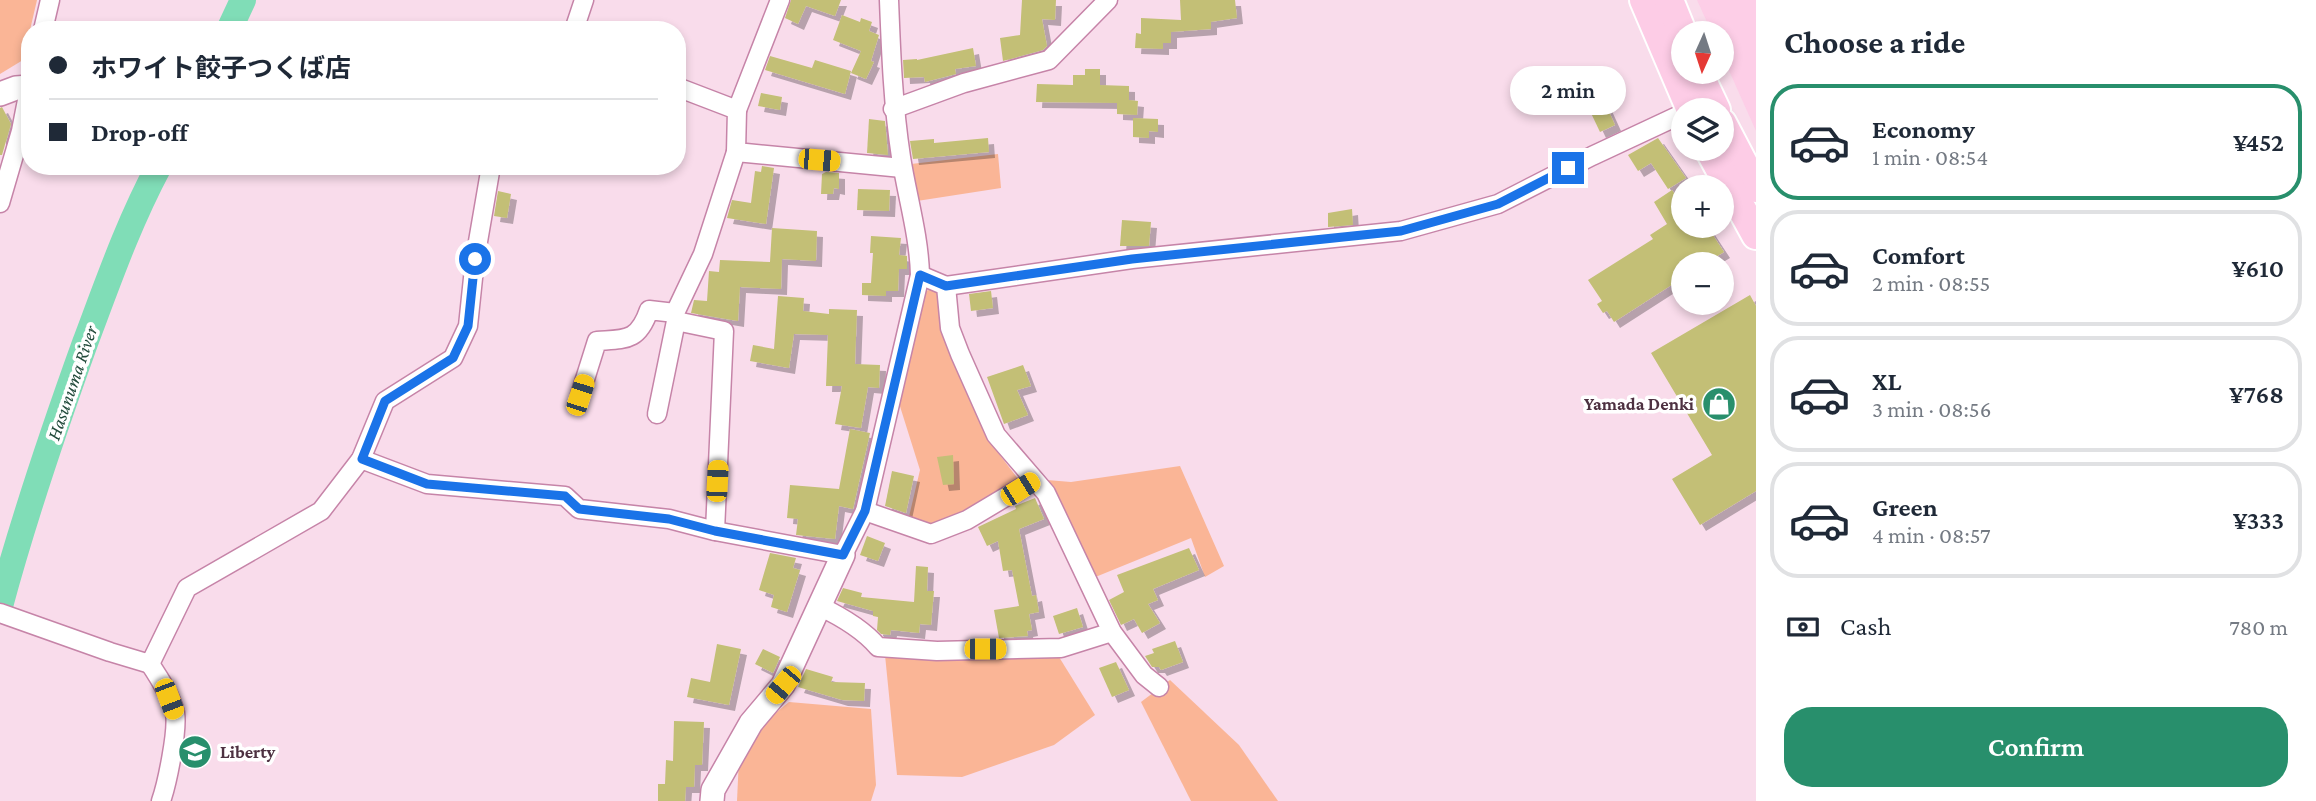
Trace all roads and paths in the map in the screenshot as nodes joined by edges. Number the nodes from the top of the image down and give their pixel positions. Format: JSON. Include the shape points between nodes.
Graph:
{"nodes":[{"id":1,"x":50,"y":0,"type":"edge"},
{"id":2,"x":584,"y":0,"type":"edge"},
{"id":3,"x":780,"y":0,"type":"edge"},
{"id":4,"x":889,"y":0,"type":"edge"},
{"id":5,"x":1108,"y":0,"type":"edge"},
{"id":6,"x":1644,"y":0,"type":"edge"},
{"id":7,"x":1669,"y":0,"type":"edge"},
{"id":8,"x":45,"y":21,"type":"edge"},
{"id":9,"x":577,"y":21,"type":"edge"},
{"id":10,"x":1678,"y":21,"type":"edge"},
{"id":11,"x":21,"y":87,"type":"edge"},
{"id":12,"x":686,"y":90,"type":"edge"},
{"id":13,"x":0,"y":94,"type":"edge"},
{"id":14,"x":1685,"y":98,"type":"edge"},
{"id":15,"x":893,"y":109,"type":"junction"},
{"id":16,"x":737,"y":110,"type":"junction"},
{"id":17,"x":1671,"y":119,"type":"edge"},
{"id":18,"x":21,"y":131,"type":"edge"},
{"id":19,"x":1734,"y":146,"type":"edge"},
{"id":20,"x":736,"y":152,"type":"junction"},
{"id":21,"x":1716,"y":161,"type":"edge"},
{"id":22,"x":902,"y":169,"type":"junction"},
{"id":23,"x":489,"y":175,"type":"edge"},
{"id":24,"x":1756,"y":188,"type":"edge"},
{"id":25,"x":0,"y":203,"type":"edge"},
{"id":26,"x":1756,"y":235,"type":"edge"},
{"id":27,"x":920,"y":275,"type":"junction"},
{"id":28,"x":946,"y":286,"type":"junction"},
{"id":29,"x":676,"y":317,"type":"junction"},
{"id":30,"x":580,"y":395,"type":"dead end"},
{"id":31,"x":657,"y":414,"type":"dead end"},
{"id":32,"x":362,"y":459,"type":"junction"},
{"id":33,"x":1034,"y":480,"type":"junction"},
{"id":34,"x":865,"y":511,"type":"junction"},
{"id":35,"x":715,"y":531,"type":"junction"},
{"id":36,"x":843,"y":555,"type":"junction"},
{"id":37,"x":819,"y":606,"type":"junction"},
{"id":38,"x":6,"y":615,"type":"edge"},
{"id":39,"x":1112,"y":632,"type":"junction"},
{"id":40,"x":150,"y":664,"type":"junction"},
{"id":41,"x":1159,"y":687,"type":"dead end"},
{"id":42,"x":161,"y":801,"type":"edge"},
{"id":43,"x":712,"y":801,"type":"edge"}],
"edges":[{"from":1,"to":8,"type":"street"},
{"from":2,"to":9,"type":"street"},
{"from":3,"to":16,"type":"street"},
{"from":4,"to":15,"type":"street"},
{"from":5,"to":15,"type":"street","via":[[1049,60],[964,83]]},
{"from":6,"to":14,"type":"main road"},
{"from":7,"to":10,"type":"main road"},
{"from":11,"to":13,"type":"street"},
{"from":12,"to":16,"type":"street"},
{"from":15,"to":22,"type":"street"},
{"from":16,"to":20,"type":"street"},
{"from":17,"to":28,"type":"street","via":[[1498,204],[1401,231],[1132,259]]},
{"from":18,"to":25,"type":"street"},
{"from":19,"to":24,"type":"main road"},
{"from":20,"to":22,"type":"street"},
{"from":20,"to":29,"type":"street","via":[[703,254]]},
{"from":21,"to":26,"type":"main road"},
{"from":22,"to":27,"type":"street","via":[[920,252]]},
{"from":23,"to":32,"type":"street","via":[[468,326],[453,358],[385,401]]},
{"from":27,"to":28,"type":"street"},
{"from":27,"to":34,"type":"street"},
{"from":28,"to":33,"type":"street","via":[[950,328],[990,423]]},
{"from":29,"to":30,"type":"street","via":[[649,310],[635,334],[625,341],[597,341]]},
{"from":29,"to":31,"type":"street"},
{"from":29,"to":35,"type":"street","via":[[724,331]]},
{"from":32,"to":35,"type":"street","via":[[427,484],[565,496],[579,509],[669,519]]},
{"from":32,"to":40,"type":"street","via":[[321,511],[187,588]]},
{"from":33,"to":34,"type":"street","via":[[967,520],[931,534]]},
{"from":33,"to":39,"type":"street"},
{"from":34,"to":36,"type":"street"},
{"from":35,"to":36,"type":"street"},
{"from":36,"to":37,"type":"street"},
{"from":37,"to":39,"type":"street","via":[[878,647],[937,651],[1061,648]]},
{"from":37,"to":43,"type":"street","via":[[783,685],[751,723],[713,790]]},
{"from":38,"to":40,"type":"street"},
{"from":39,"to":41,"type":"street","via":[[1144,675]]},
{"from":40,"to":42,"type":"street","via":[[175,715]]}]}
